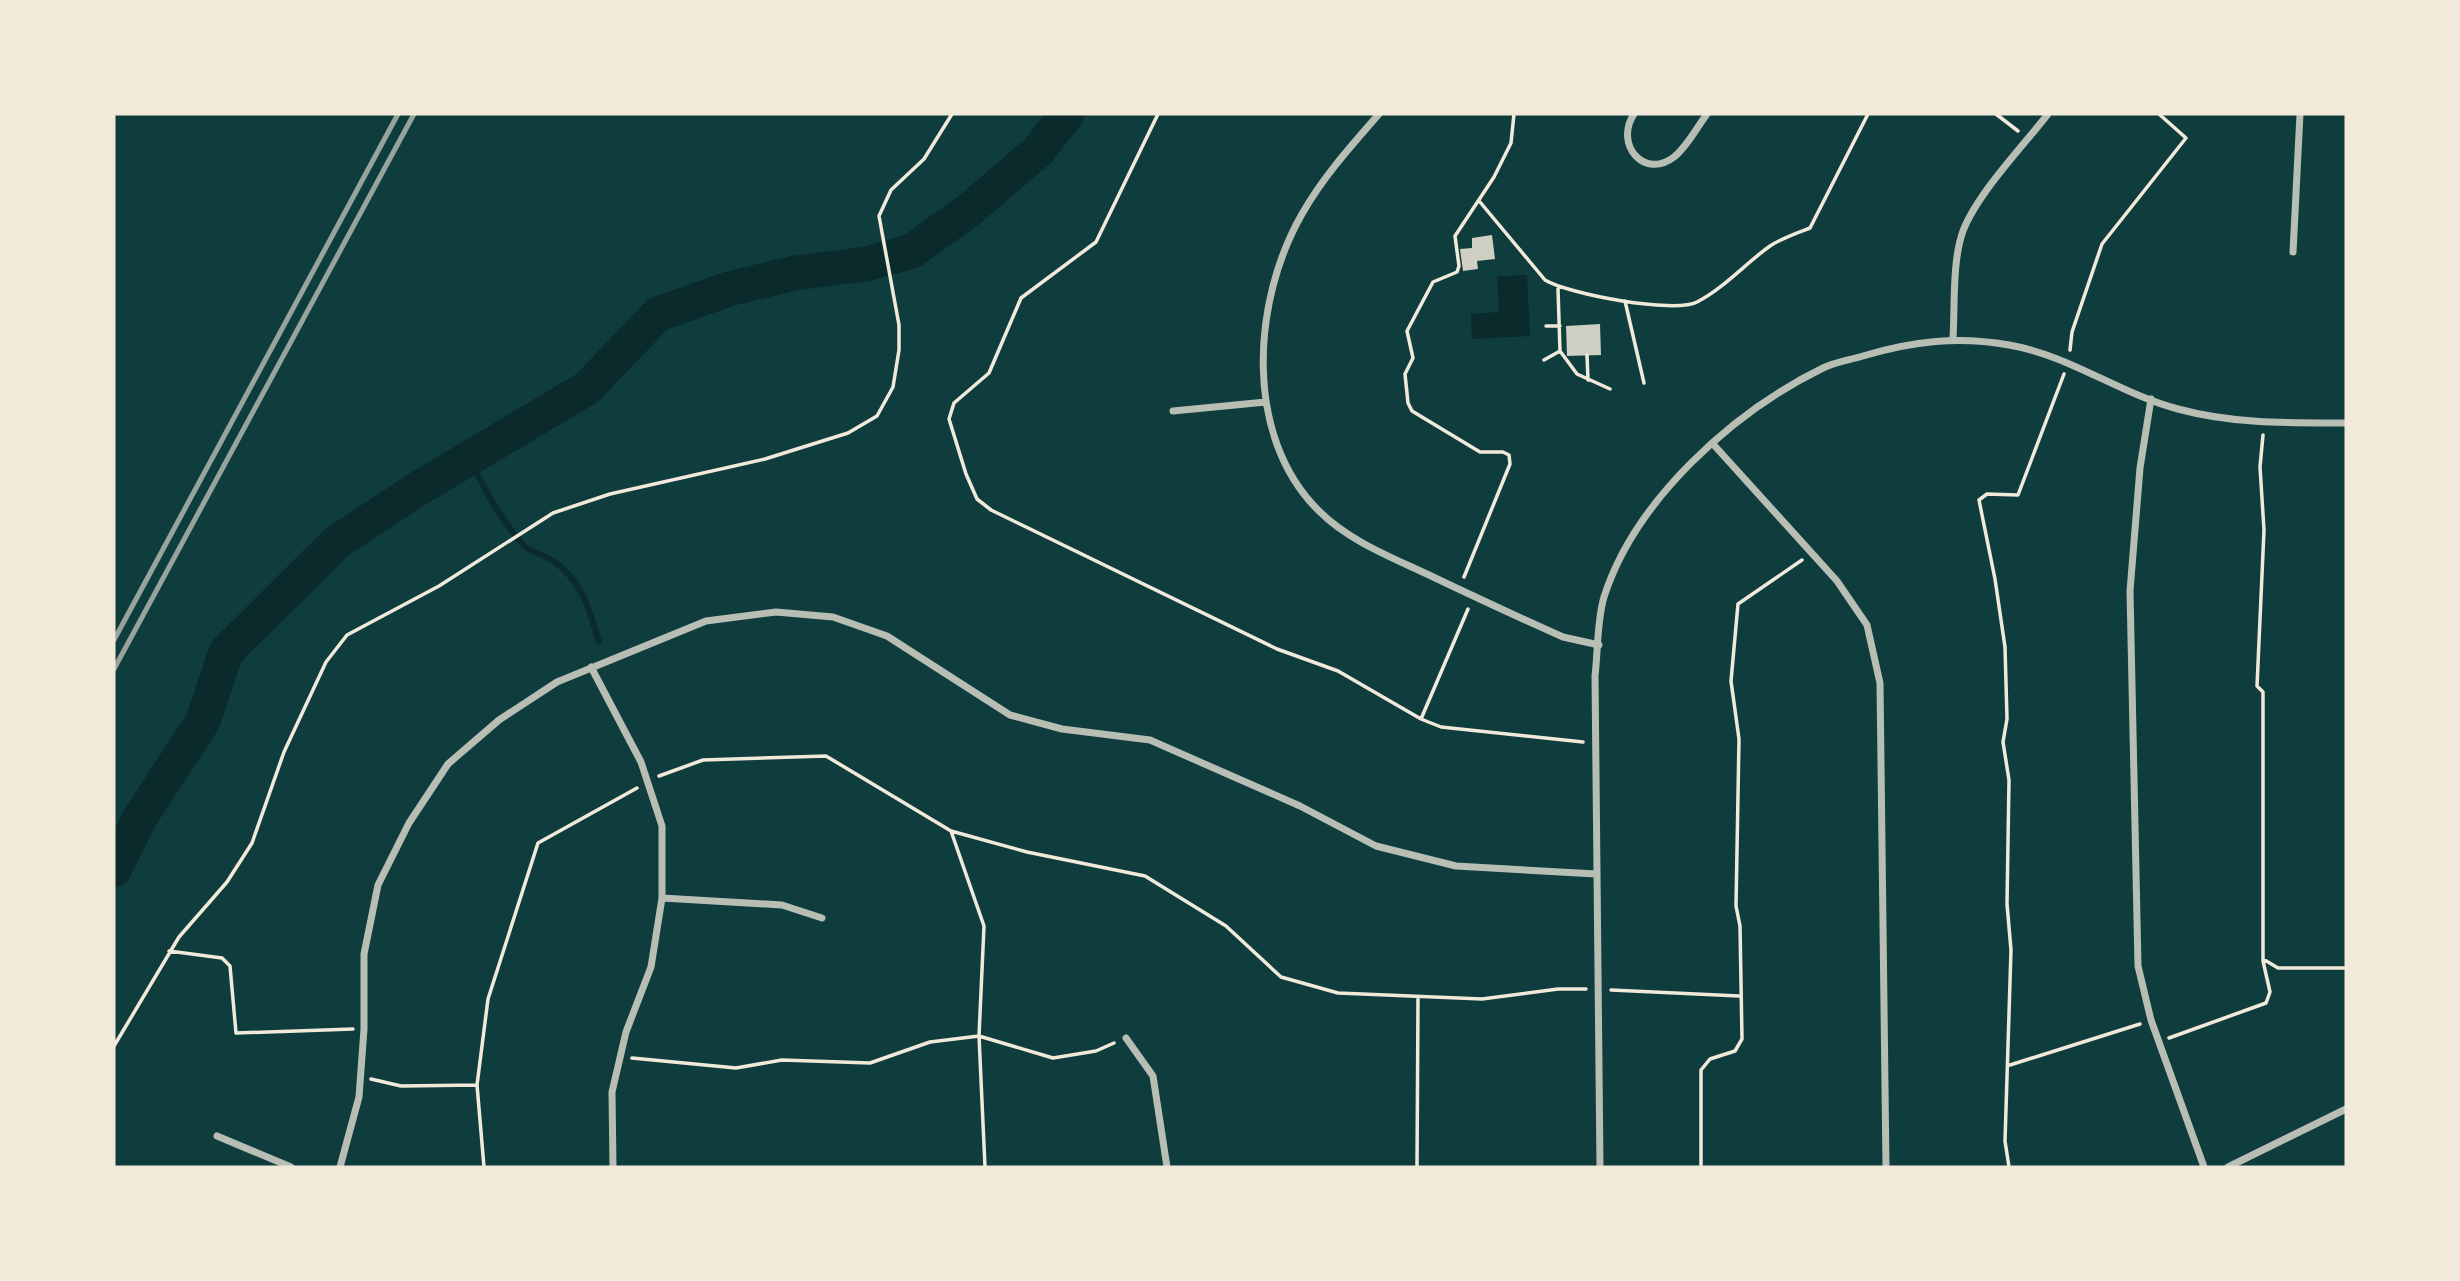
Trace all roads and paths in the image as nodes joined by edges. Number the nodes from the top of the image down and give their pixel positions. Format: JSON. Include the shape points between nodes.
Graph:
{"nodes":[{"id":1,"x":952,"y":114,"type":"edge"},
{"id":2,"x":1158,"y":114,"type":"edge"},
{"id":3,"x":1379,"y":114,"type":"edge"},
{"id":4,"x":1514,"y":114,"type":"edge"},
{"id":5,"x":1634,"y":114,"type":"edge"},
{"id":6,"x":1707,"y":114,"type":"edge"},
{"id":7,"x":1868,"y":114,"type":"edge"},
{"id":8,"x":1996,"y":114,"type":"edge"},
{"id":9,"x":2048,"y":114,"type":"edge"},
{"id":10,"x":2159,"y":114,"type":"edge"},
{"id":11,"x":2300,"y":114,"type":"edge"},
{"id":12,"x":2028,"y":139,"type":"junction"},
{"id":13,"x":1480,"y":202,"type":"junction"},
{"id":14,"x":2293,"y":252,"type":"dead end"},
{"id":15,"x":1559,"y":289,"type":"junction"},
{"id":16,"x":1625,"y":301,"type":"junction"},
{"id":17,"x":1559,"y":326,"type":"junction"},
{"id":18,"x":1546,"y":327,"type":"dead end"},
{"id":19,"x":1953,"y":338,"type":"junction"},
{"id":20,"x":1559,"y":351,"type":"junction"},
{"id":21,"x":1587,"y":355,"type":"dead end"},
{"id":22,"x":1544,"y":360,"type":"dead end"},
{"id":23,"x":2068,"y":362,"type":"junction"},
{"id":24,"x":1588,"y":380,"type":"junction"},
{"id":25,"x":1644,"y":383,"type":"dead end"},
{"id":26,"x":1610,"y":389,"type":"dead end"},
{"id":27,"x":2151,"y":399,"type":"junction"},
{"id":28,"x":1266,"y":402,"type":"junction"},
{"id":29,"x":1173,"y":411,"type":"dead end"},
{"id":30,"x":2264,"y":423,"type":"junction"},
{"id":31,"x":2346,"y":423,"type":"edge"},
{"id":32,"x":1713,"y":444,"type":"junction"},
{"id":33,"x":1812,"y":553,"type":"junction"},
{"id":34,"x":1466,"y":592,"type":"junction"},
{"id":35,"x":1599,"y":645,"type":"junction"},
{"id":36,"x":591,"y":667,"type":"junction"},
{"id":37,"x":1422,"y":719,"type":"junction"},
{"id":38,"x":1595,"y":744,"type":"junction"},
{"id":39,"x":648,"y":783,"type":"junction"},
{"id":40,"x":951,"y":831,"type":"junction"},
{"id":41,"x":1596,"y":874,"type":"junction"},
{"id":42,"x":662,"y":898,"type":"junction"},
{"id":43,"x":822,"y":918,"type":"dead end"},
{"id":44,"x":169,"y":951,"type":"junction"},
{"id":45,"x":2346,"y":968,"type":"edge"},
{"id":46,"x":1597,"y":990,"type":"junction"},
{"id":47,"x":1739,"y":996,"type":"junction"},
{"id":48,"x":1418,"y":998,"type":"junction"},
{"id":49,"x":364,"y":1029,"type":"junction"},
{"id":50,"x":979,"y":1036,"type":"junction"},
{"id":51,"x":1126,"y":1038,"type":"joint"},
{"id":52,"x":114,"y":1045,"type":"edge"},
{"id":53,"x":620,"y":1056,"type":"junction"},
{"id":54,"x":360,"y":1076,"type":"junction"},
{"id":55,"x":477,"y":1085,"type":"junction"},
{"id":56,"x":2346,"y":1109,"type":"edge"},
{"id":57,"x":217,"y":1136,"type":"dead end"},
{"id":58,"x":291,"y":1167,"type":"edge"},
{"id":59,"x":340,"y":1167,"type":"edge"},
{"id":60,"x":484,"y":1167,"type":"edge"},
{"id":61,"x":612,"y":1167,"type":"edge"},
{"id":62,"x":985,"y":1167,"type":"edge"},
{"id":63,"x":1167,"y":1167,"type":"edge"},
{"id":64,"x":1417,"y":1167,"type":"edge"},
{"id":65,"x":1600,"y":1167,"type":"edge"},
{"id":66,"x":1701,"y":1167,"type":"edge"},
{"id":67,"x":1886,"y":1167,"type":"edge"},
{"id":68,"x":2009,"y":1167,"type":"edge"},
{"id":69,"x":2204,"y":1167,"type":"edge"},
{"id":70,"x":2228,"y":1167,"type":"edge"}],
"edges":[{"from":1,"to":44,"type":"path","via":[[923,159],[883,204],[879,226],[899,325],[897,369],[877,416],[862,426],[765,459],[576,503],[439,586],[361,625],[335,648],[284,752],[252,843],[227,882]]},
{"from":2,"to":37,"type":"path","via":[[1096,242],[1021,298],[989,373],[954,404],[949,419],[977,499],[991,510],[1277,649],[1338,671]]},
{"from":3,"to":28,"type":"street","via":[[1327,174],[1280,263],[1268,314]]},
{"from":4,"to":13,"type":"path","via":[[1511,142]]},
{"from":5,"to":6,"type":"street","via":[[1626,130],[1630,149],[1655,164],[1673,158]]},
{"from":7,"to":16,"type":"path","via":[[1810,228],[1773,244],[1696,303]]},
{"from":8,"to":12,"type":"path"},
{"from":9,"to":12,"type":"street"},
{"from":10,"to":23,"type":"path","via":[[2186,138],[2102,244],[2072,332]]},
{"from":11,"to":14,"type":"street"},
{"from":12,"to":19,"type":"street","via":[[1963,231]]},
{"from":13,"to":15,"type":"path","via":[[1545,280]]},
{"from":13,"to":34,"type":"path","via":[[1455,236],[1457,272],[1433,282],[1407,331],[1413,358],[1405,374],[1412,411],[1480,452],[1509,456],[1510,464],[1463,575]]},
{"from":15,"to":16,"type":"path"},
{"from":15,"to":17,"type":"path"},
{"from":16,"to":25,"type":"path"},
{"from":17,"to":18,"type":"path"},
{"from":17,"to":20,"type":"path"},
{"from":19,"to":23,"type":"street","via":[[2011,345]]},
{"from":19,"to":32,"type":"street","via":[[1903,344],[1825,367],[1763,402]]},
{"from":20,"to":22,"type":"path"},
{"from":20,"to":24,"type":"path","via":[[1568,366]]},
{"from":21,"to":24,"type":"path"},
{"from":23,"to":27,"type":"street"},
{"from":23,"to":68,"type":"path","via":[[2018,495],[1987,494],[1979,500],[2005,647],[2007,719],[2003,742],[2009,780],[2011,950],[2005,1141]]},
{"from":24,"to":26,"type":"path"},
{"from":27,"to":30,"type":"street","via":[[2177,409]]},
{"from":27,"to":69,"type":"street","via":[[2130,591],[2138,965],[2151,1020]]},
{"from":28,"to":29,"type":"street"},
{"from":28,"to":34,"type":"street","via":[[1275,441],[1292,480],[1319,512],[1353,537]]},
{"from":30,"to":31,"type":"street"},
{"from":30,"to":45,"type":"path","via":[[2257,686],[2263,692],[2263,959],[2278,968]]},
{"from":32,"to":33,"type":"street"},
{"from":32,"to":35,"type":"street","via":[[1656,500],[1626,547],[1604,598]]},
{"from":33,"to":47,"type":"path","via":[[1738,604],[1731,681],[1739,739]]},
{"from":33,"to":67,"type":"street","via":[[1867,625],[1880,682]]},
{"from":34,"to":35,"type":"street","via":[[1563,638]]},
{"from":34,"to":37,"type":"path","via":[[1469,607]]},
{"from":35,"to":38,"type":"street"},
{"from":36,"to":39,"type":"street"},
{"from":36,"to":41,"type":"street","via":[[706,621],[776,612],[833,617],[887,636],[1010,715],[1062,729],[1150,740],[1300,806],[1377,846],[1456,866]]},
{"from":36,"to":49,"type":"street","via":[[557,682],[499,720],[448,764],[409,823],[378,885],[364,954]]},
{"from":37,"to":38,"type":"path","via":[[1441,727]]},
{"from":38,"to":41,"type":"street"},
{"from":39,"to":40,"type":"path","via":[[704,760],[826,756]]},
{"from":39,"to":42,"type":"street","via":[[662,826]]},
{"from":39,"to":55,"type":"path","via":[[538,844],[488,999]]},
{"from":40,"to":48,"type":"path","via":[[1145,876],[1226,926],[1281,977],[1338,993]]},
{"from":40,"to":50,"type":"path","via":[[984,926]]},
{"from":41,"to":46,"type":"street"},
{"from":42,"to":43,"type":"street","via":[[782,905]]},
{"from":42,"to":53,"type":"street","via":[[651,967]]},
{"from":44,"to":49,"type":"path","via":[[222,958],[230,966],[236,1033]]},
{"from":44,"to":52,"type":"path"},
{"from":46,"to":47,"type":"path"},
{"from":46,"to":48,"type":"path","via":[[1559,989],[1482,999]]},
{"from":46,"to":65,"type":"street"},
{"from":47,"to":66,"type":"path","via":[[1742,1039],[1735,1051],[1710,1059],[1701,1069]]},
{"from":48,"to":64,"type":"path"},
{"from":49,"to":54,"type":"street"},
{"from":50,"to":51,"type":"path","via":[[1053,1058],[1096,1051]]},
{"from":50,"to":53,"type":"path","via":[[930,1042],[870,1063],[782,1060],[736,1068]]},
{"from":50,"to":62,"type":"path"},
{"from":51,"to":63,"type":"street","via":[[1153,1076]]},
{"from":53,"to":61,"type":"street","via":[[612,1092]]},
{"from":54,"to":55,"type":"path","via":[[401,1086]]},
{"from":54,"to":59,"type":"street","via":[[359,1097]]},
{"from":55,"to":60,"type":"path"},
{"from":56,"to":70,"type":"street"},
{"from":57,"to":58,"type":"street"}]}
